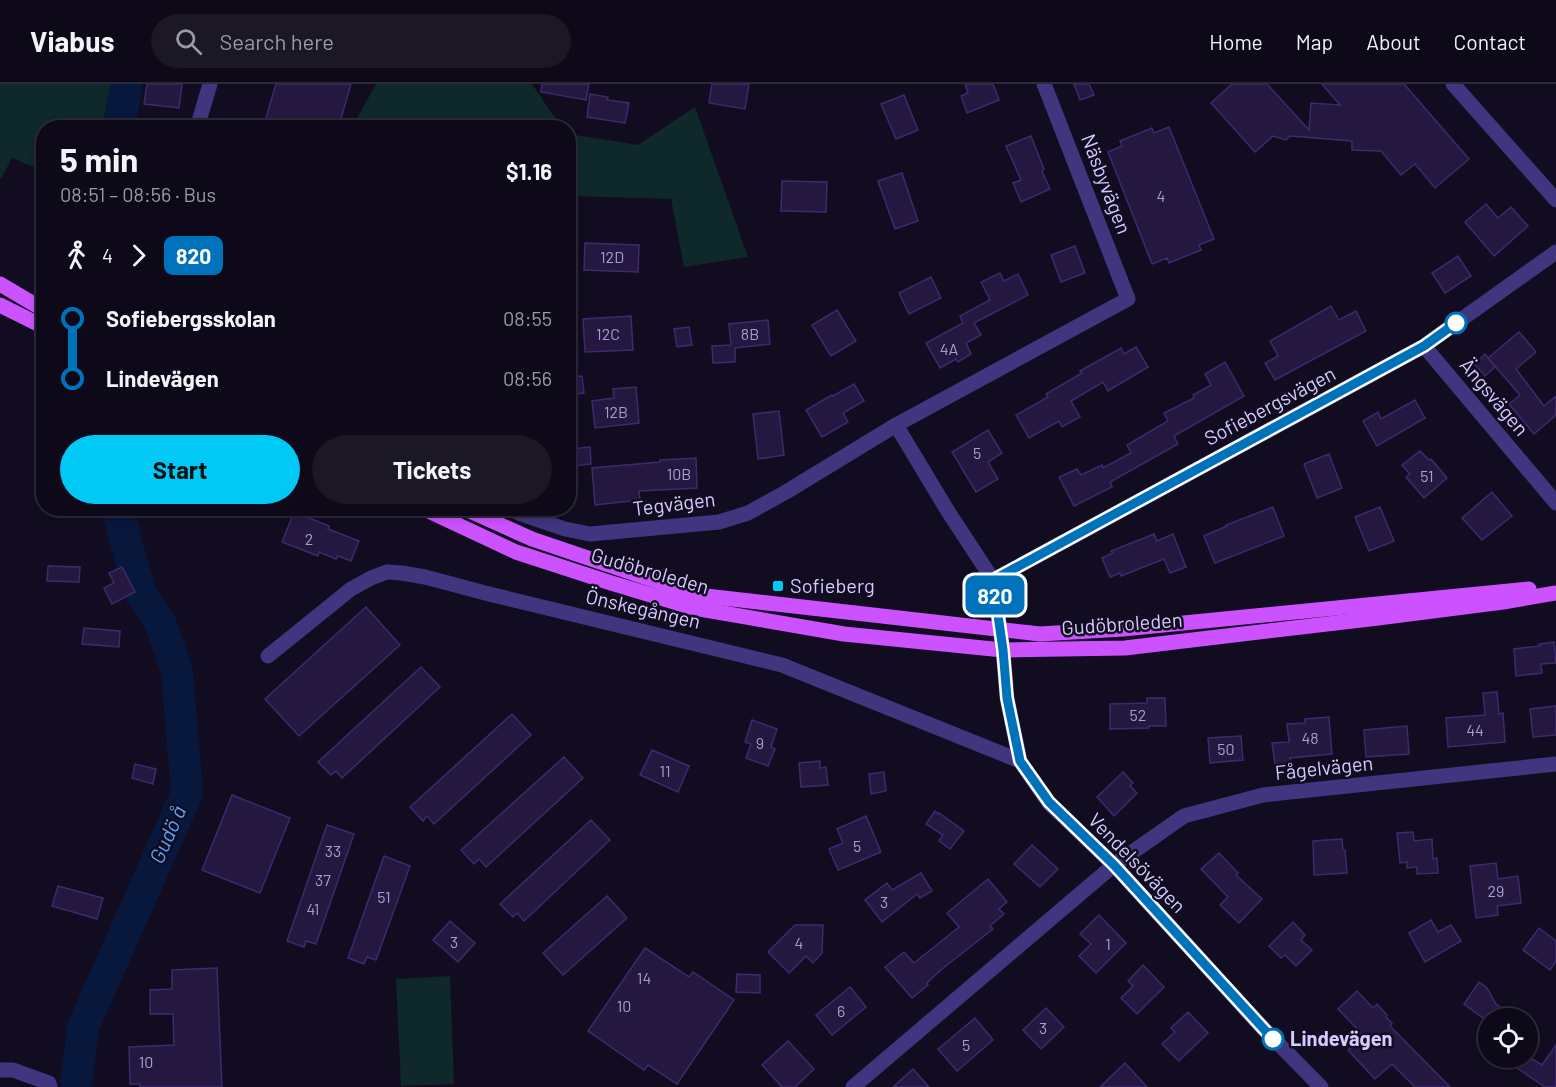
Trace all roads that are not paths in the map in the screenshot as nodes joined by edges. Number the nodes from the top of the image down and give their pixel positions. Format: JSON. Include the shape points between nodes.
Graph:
{"nodes":[{"id":1,"x":210,"y":84,"type":"edge"},
{"id":2,"x":1044,"y":84,"type":"edge"},
{"id":3,"x":1453,"y":84,"type":"edge"},
{"id":4,"x":199,"y":120,"type":"edge"},
{"id":5,"x":1556,"y":200,"type":"edge"},
{"id":6,"x":1556,"y":252,"type":"edge"},
{"id":7,"x":0,"y":285,"type":"edge"},
{"id":8,"x":1128,"y":299,"type":"joint"},
{"id":9,"x":0,"y":305,"type":"edge"},
{"id":10,"x":36,"y":305,"type":"edge"},
{"id":11,"x":36,"y":323,"type":"edge"},
{"id":12,"x":1424,"y":346,"type":"junction"},
{"id":13,"x":896,"y":425,"type":"junction"},
{"id":14,"x":1556,"y":503,"type":"edge"},
{"id":15,"x":439,"y":516,"type":"edge"},
{"id":16,"x":481,"y":516,"type":"edge"},
{"id":17,"x":527,"y":516,"type":"edge"},
{"id":18,"x":993,"y":580,"type":"junction"},
{"id":19,"x":1556,"y":586,"type":"edge"},
{"id":20,"x":1556,"y":593,"type":"edge"},
{"id":21,"x":999,"y":630,"type":"junction"},
{"id":22,"x":1003,"y":650,"type":"junction"},
{"id":23,"x":268,"y":656,"type":"dead end"},
{"id":24,"x":1020,"y":761,"type":"junction"},
{"id":25,"x":1556,"y":764,"type":"edge"},
{"id":26,"x":1114,"y":865,"type":"junction"},
{"id":27,"x":0,"y":1070,"type":"edge"},
{"id":28,"x":50,"y":1087,"type":"edge"},
{"id":29,"x":853,"y":1087,"type":"edge"},
{"id":30,"x":1321,"y":1087,"type":"edge"}],
"edges":[{"from":1,"to":4,"type":"street"},
{"from":2,"to":8,"type":"street","name":"Näsbyvägen"},
{"from":3,"to":5,"type":"street"},
{"from":6,"to":12,"type":"street","name":"Sofiebergsvägen"},
{"from":7,"to":10,"type":"main road"},
{"from":8,"to":13,"type":"street","name":"Tegvägen"},
{"from":9,"to":11,"type":"main road"},
{"from":12,"to":14,"type":"street","name":"Ängsvägen"},
{"from":12,"to":18,"type":"street","name":"Sofiebergsvägen"},
{"from":13,"to":17,"type":"street","name":"Tegvägen","via":[[748,513],[719,522],[590,534]]},
{"from":13,"to":18,"type":"street"},
{"from":15,"to":22,"type":"main road","name":"Gudöbroleden","via":[[516,552],[694,608],[844,634]]},
{"from":16,"to":21,"type":"main road","name":"Gudöbroleden","via":[[532,539],[697,595]]},
{"from":18,"to":21,"type":"street"},
{"from":19,"to":21,"type":"main road","name":"Gudöbroleden","via":[[1123,629],[1040,634]]},
{"from":20,"to":22,"type":"main road","name":"Gudöbroleden","via":[[1125,648]]},
{"from":21,"to":22,"type":"street","name":"Vendelsövägen"},
{"from":22,"to":24,"type":"street","name":"Vendelsövägen","via":[[1007,698]]},
{"from":23,"to":24,"type":"street","name":"Önskegången","via":[[351,589],[387,572],[402,573],[782,665]]},
{"from":24,"to":26,"type":"street","name":"Vendelsövägen","via":[[1049,802]]},
{"from":25,"to":26,"type":"street","name":"Fågelvägen","via":[[1263,795],[1184,816]]},
{"from":26,"to":29,"type":"street"},
{"from":26,"to":30,"type":"street","name":"Vendelsövägen","via":[[1258,1024]]},
{"from":27,"to":28,"type":"street","via":[[13,1070],[49,1083]]}]}
